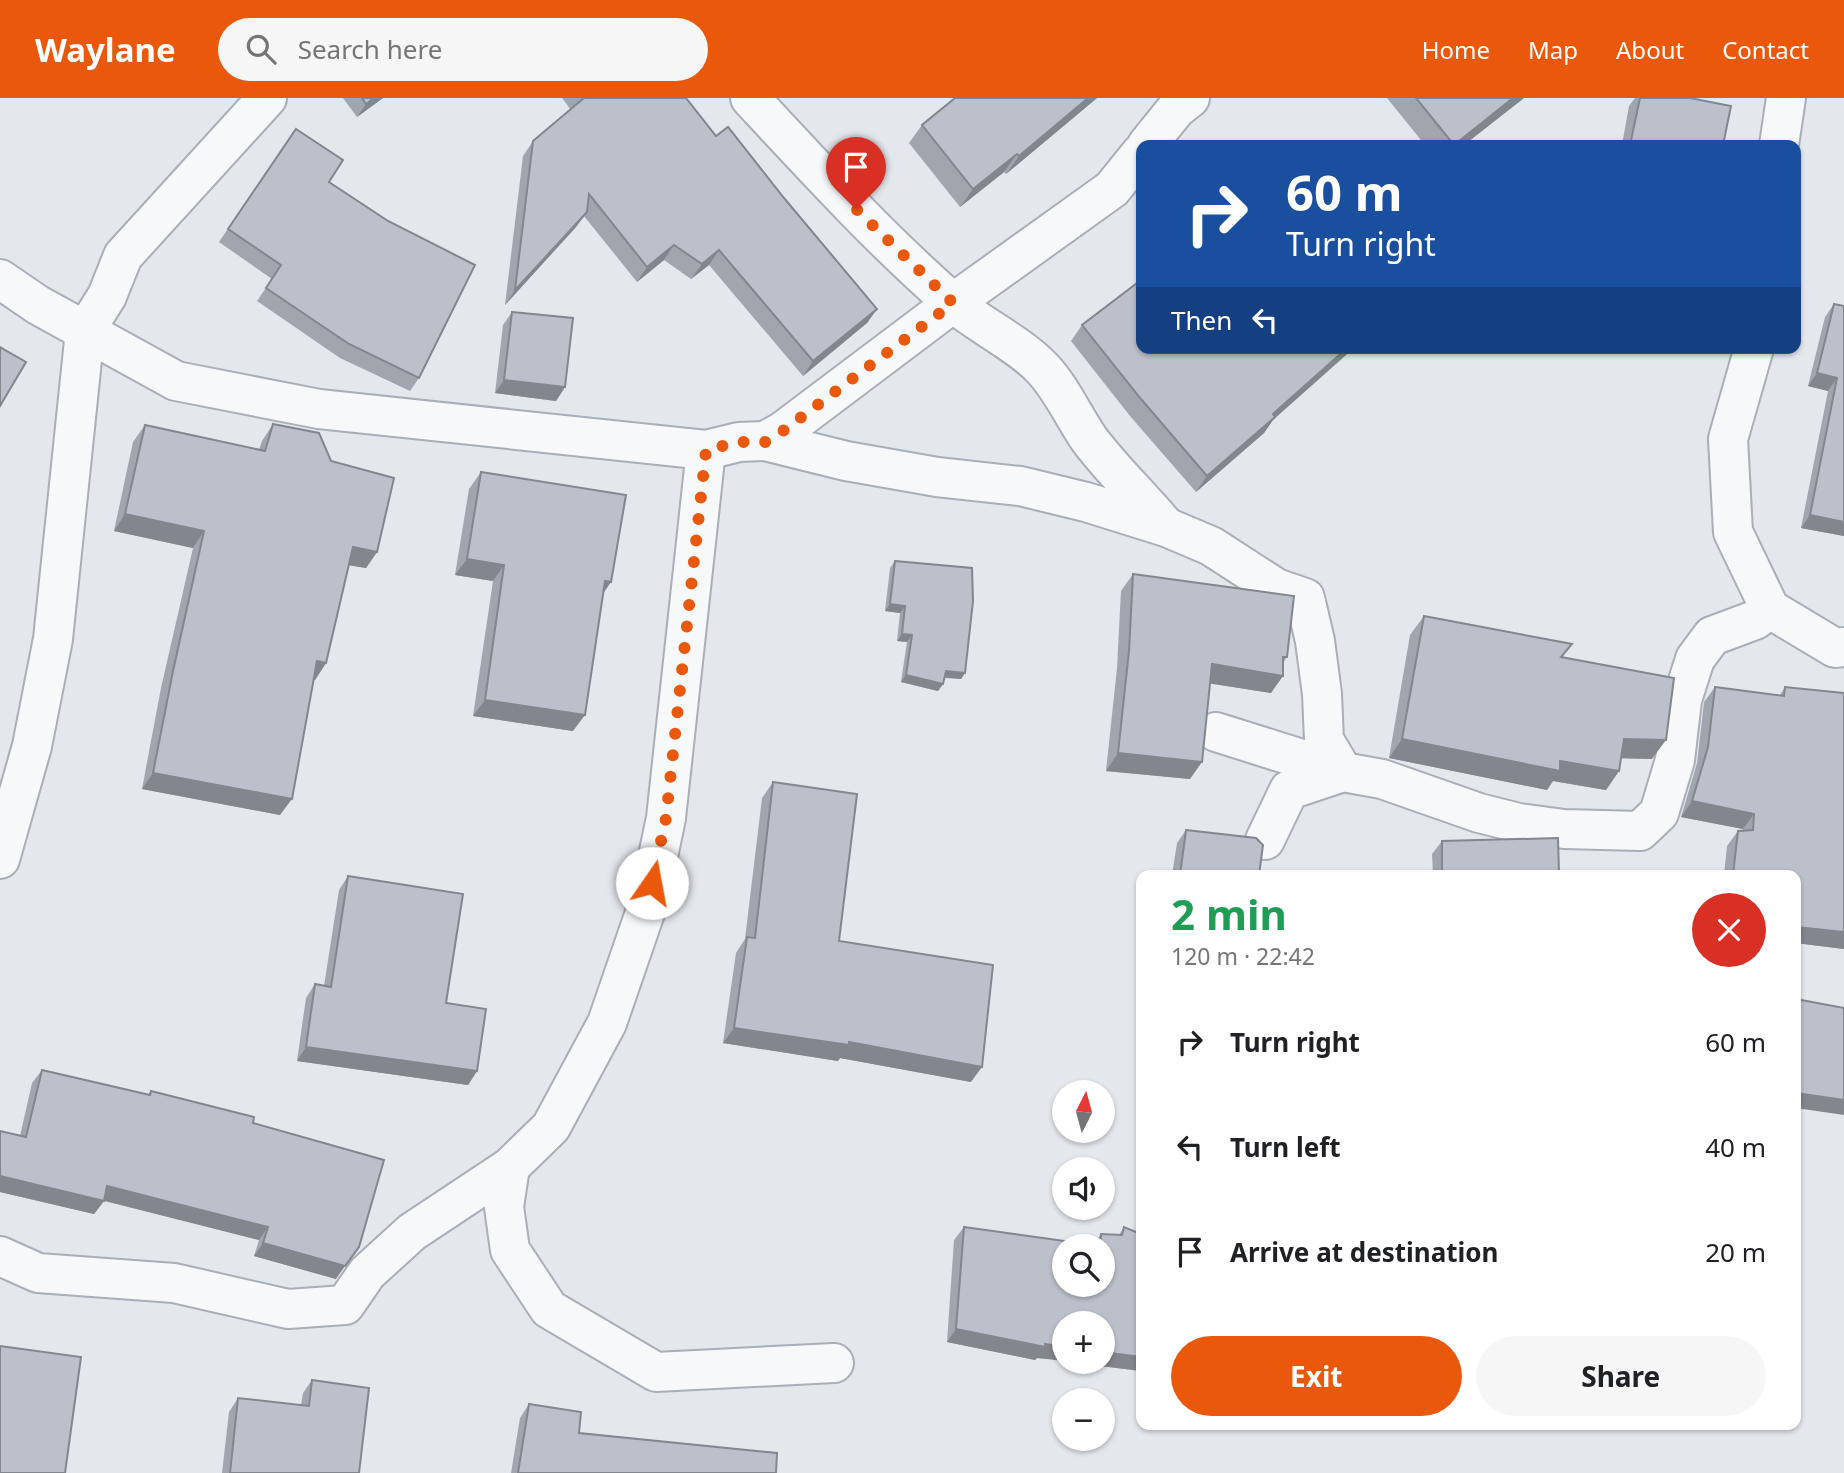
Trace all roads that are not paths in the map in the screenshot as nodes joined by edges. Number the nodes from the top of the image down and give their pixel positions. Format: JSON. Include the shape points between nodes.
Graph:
{"nodes":[{"id":1,"x":267,"y":98,"type":"edge"},
{"id":2,"x":750,"y":98,"type":"edge"},
{"id":3,"x":1190,"y":98,"type":"edge"},
{"id":4,"x":1786,"y":98,"type":"edge"},
{"id":5,"x":1151,"y":140,"type":"edge"},
{"id":6,"x":1780,"y":140,"type":"edge"},
{"id":7,"x":1136,"y":158,"type":"edge"},
{"id":8,"x":0,"y":279,"type":"edge"},
{"id":9,"x":953,"y":303,"type":"junction"},
{"id":10,"x":85,"y":331,"type":"junction"},
{"id":11,"x":1752,"y":354,"type":"edge"},
{"id":12,"x":765,"y":442,"type":"junction"},
{"id":13,"x":706,"y":450,"type":"junction"},
{"id":14,"x":1166,"y":527,"type":"junction"},
{"id":15,"x":1770,"y":608,"type":"junction"},
{"id":16,"x":1841,"y":650,"type":"edge"},
{"id":17,"x":1216,"y":732,"type":"dead end"},
{"id":18,"x":1343,"y":772,"type":"junction"},
{"id":19,"x":1265,"y":840,"type":"dead end"},
{"id":20,"x":0,"y":859,"type":"edge"},
{"id":21,"x":510,"y":1167,"type":"junction"},
{"id":22,"x":0,"y":1256,"type":"edge"},
{"id":23,"x":834,"y":1363,"type":"dead end"}],
"edges":[{"from":1,"to":10,"type":"street","via":[[123,256],[107,296]]},
{"from":2,"to":9,"type":"street"},
{"from":3,"to":5,"type":"street"},
{"from":4,"to":6,"type":"street"},
{"from":7,"to":9,"type":"street","via":[[1112,189]]},
{"from":8,"to":10,"type":"street"},
{"from":9,"to":12,"type":"street"},
{"from":9,"to":14,"type":"street","via":[[1041,367],[1088,437]]},
{"from":10,"to":13,"type":"street","via":[[176,381],[319,409]]},
{"from":10,"to":20,"type":"street","via":[[53,639],[32,746]]},
{"from":11,"to":15,"type":"street","via":[[1728,439],[1732,532]]},
{"from":12,"to":13,"type":"street"},
{"from":12,"to":14,"type":"street","via":[[937,477],[1020,486]]},
{"from":13,"to":21,"type":"street","via":[[666,818],[648,904],[607,1023],[551,1127]]},
{"from":14,"to":18,"type":"street","via":[[1211,546],[1276,588],[1305,598],[1315,641],[1324,740]]},
{"from":15,"to":16,"type":"street"},
{"from":15,"to":18,"type":"street","via":[[1755,620],[1712,636],[1695,659],[1682,700],[1675,760],[1659,813],[1640,831],[1563,829],[1519,822],[1382,779]]},
{"from":17,"to":18,"type":"street"},
{"from":18,"to":19,"type":"street","via":[[1289,790]]},
{"from":21,"to":22,"type":"street","via":[[412,1232],[367,1273],[345,1306],[288,1309],[174,1283],[38,1273]]},
{"from":21,"to":23,"type":"street","via":[[504,1207],[510,1250],[549,1309],[656,1372]]}]}
